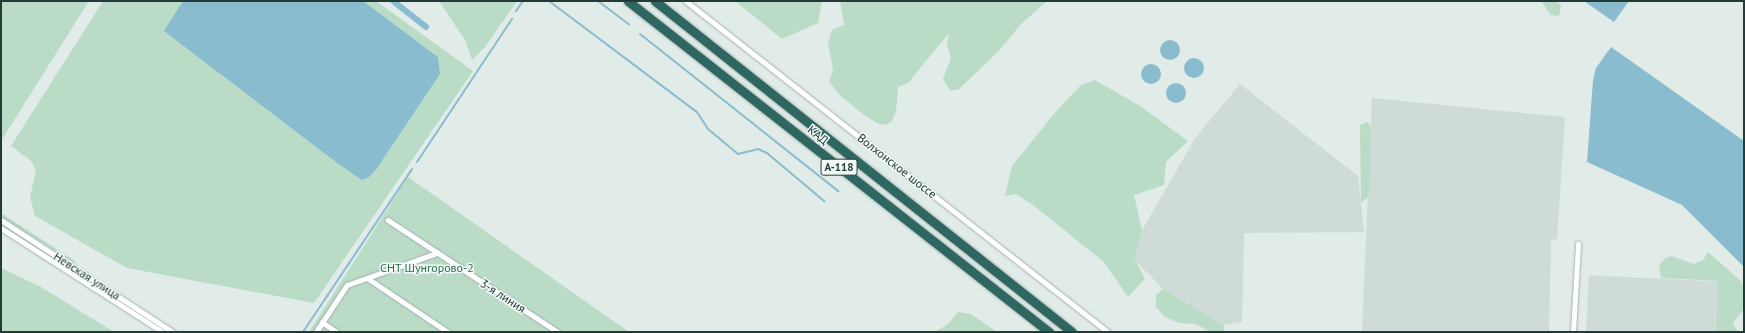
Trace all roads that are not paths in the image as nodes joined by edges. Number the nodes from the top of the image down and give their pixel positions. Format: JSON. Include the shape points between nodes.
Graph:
{"nodes":[{"id":1,"x":628,"y":1,"type":"edge"},
{"id":2,"x":655,"y":1,"type":"edge"},
{"id":3,"x":686,"y":1,"type":"edge"},
{"id":4,"x":1,"y":220,"type":"edge"},
{"id":5,"x":388,"y":220,"type":"dead end"},
{"id":6,"x":1,"y":228,"type":"edge"},
{"id":7,"x":1578,"y":244,"type":"dead end"},
{"id":8,"x":437,"y":252,"type":"junction"},
{"id":9,"x":369,"y":279,"type":"junction"},
{"id":10,"x":322,"y":322,"type":"junction"},
{"id":11,"x":163,"y":332,"type":"edge"},
{"id":12,"x":174,"y":332,"type":"edge"},
{"id":13,"x":316,"y":332,"type":"edge"},
{"id":14,"x":337,"y":332,"type":"edge"},
{"id":15,"x":448,"y":332,"type":"edge"},
{"id":16,"x":558,"y":332,"type":"edge"},
{"id":17,"x":1049,"y":332,"type":"edge"},
{"id":18,"x":1072,"y":332,"type":"edge"},
{"id":19,"x":1108,"y":332,"type":"edge"},
{"id":20,"x":1573,"y":332,"type":"edge"}],
"edges":[{"from":1,"to":17,"type":"highway","name":"КАД","number":"А-118"},
{"from":2,"to":18,"type":"highway","name":"КАД","number":"А-118"},
{"from":3,"to":19,"type":"street","name":"Волхонское шоссе"},
{"from":4,"to":12,"type":"street","name":"Невская улица"},
{"from":5,"to":8,"type":"street","name":"3-я линия"},
{"from":6,"to":11,"type":"street","name":"Невская улица"},
{"from":7,"to":20,"type":"street"},
{"from":8,"to":9,"type":"street"},
{"from":8,"to":16,"type":"street","name":"3-я линия"},
{"from":9,"to":10,"type":"street","via":[[347,285]]},
{"from":9,"to":15,"type":"street"},
{"from":10,"to":13,"type":"street"},
{"from":10,"to":14,"type":"street"}]}
